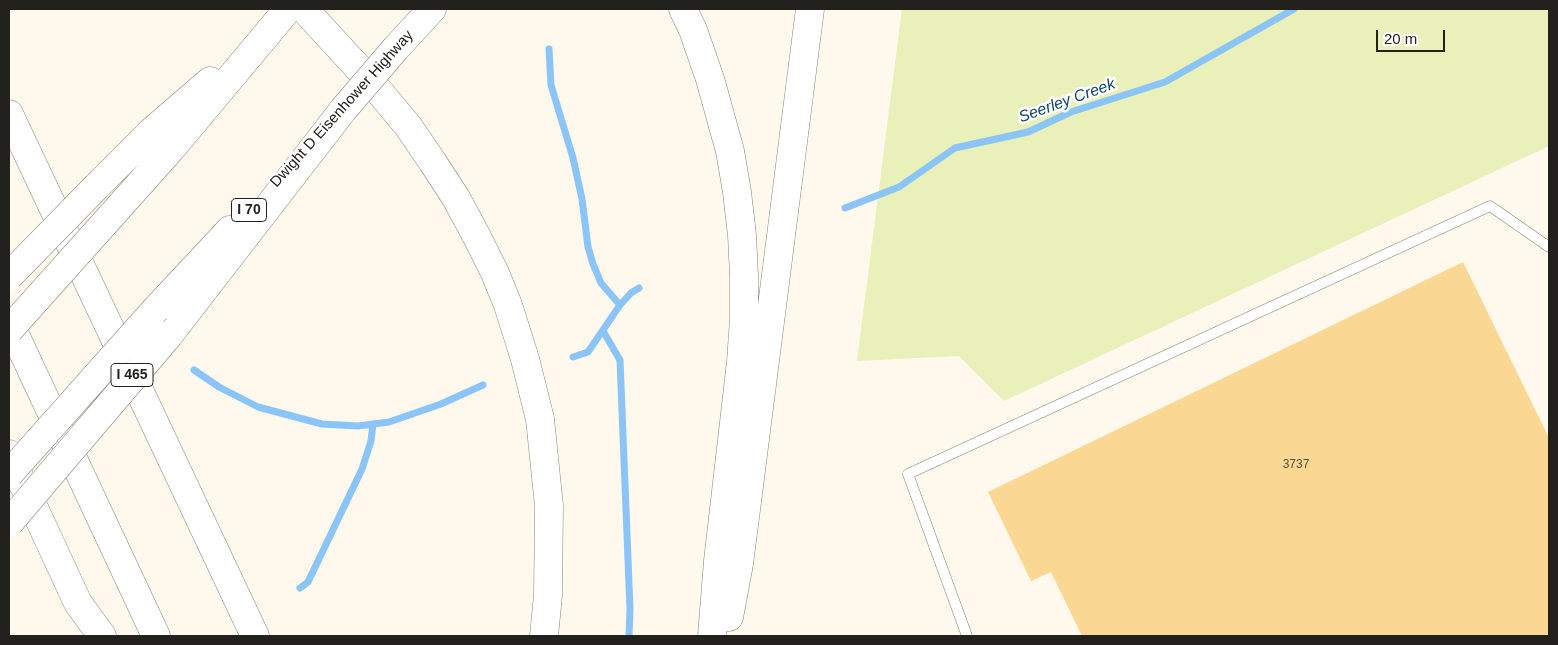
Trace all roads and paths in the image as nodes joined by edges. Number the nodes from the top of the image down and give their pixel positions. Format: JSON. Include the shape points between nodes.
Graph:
{"nodes":[{"id":1,"x":288,"y":9,"type":"edge"},
{"id":2,"x":304,"y":9,"type":"edge"},
{"id":3,"x":432,"y":9,"type":"edge"},
{"id":4,"x":683,"y":9,"type":"edge"},
{"id":5,"x":810,"y":9,"type":"edge"},
{"id":6,"x":268,"y":31,"type":"junction"},
{"id":7,"x":342,"y":110,"type":"junction"},
{"id":8,"x":9,"y":114,"type":"edge"},
{"id":9,"x":1549,"y":247,"type":"edge"},
{"id":10,"x":9,"y":276,"type":"edge"},
{"id":11,"x":9,"y":322,"type":"edge"},
{"id":12,"x":9,"y":330,"type":"edge"},
{"id":13,"x":9,"y":454,"type":"edge"},
{"id":14,"x":9,"y":474,"type":"edge"},
{"id":15,"x":9,"y":523,"type":"edge"},
{"id":16,"x":78,"y":603,"type":"junction"},
{"id":17,"x":86,"y":636,"type":"edge"},
{"id":18,"x":102,"y":636,"type":"edge"},
{"id":19,"x":156,"y":636,"type":"edge"},
{"id":20,"x":255,"y":636,"type":"edge"},
{"id":21,"x":544,"y":636,"type":"edge"},
{"id":22,"x":712,"y":636,"type":"edge"},
{"id":23,"x":726,"y":636,"type":"edge"},
{"id":24,"x":967,"y":636,"type":"edge"}],
"edges":[{"from":1,"to":6,"type":"highway"},
{"from":2,"to":21,"type":"highway","via":[[408,126],[432,160],[476,235],[508,305],[540,419],[550,555]]},
{"from":3,"to":7,"type":"highway","name":"Dwight D Eisenhower Highway","number":"I 70","bridge":true},
{"from":4,"to":22,"type":"highway","via":[[710,78],[730,151],[744,276],[741,362]]},
{"from":5,"to":23,"type":"highway","via":[[739,564]]},
{"from":6,"to":10,"type":"highway","bridge":true,"via":[[151,132]]},
{"from":6,"to":12,"type":"highway","bridge":true,"via":[[171,149]]},
{"from":7,"to":14,"type":"highway","name":"Dwight D Eisenhower Highway","number":"I 70","bridge":true,"via":[[156,309]]},
{"from":7,"to":15,"type":"highway","bridge":true,"via":[[169,335]]},
{"from":8,"to":20,"type":"highway","number":"I 465"},
{"from":9,"to":24,"type":"lane","via":[[1490,206],[908,474]]},
{"from":11,"to":19,"type":"highway"},
{"from":13,"to":16,"type":"highway"},
{"from":16,"to":17,"type":"highway"},
{"from":16,"to":18,"type":"highway"}]}
